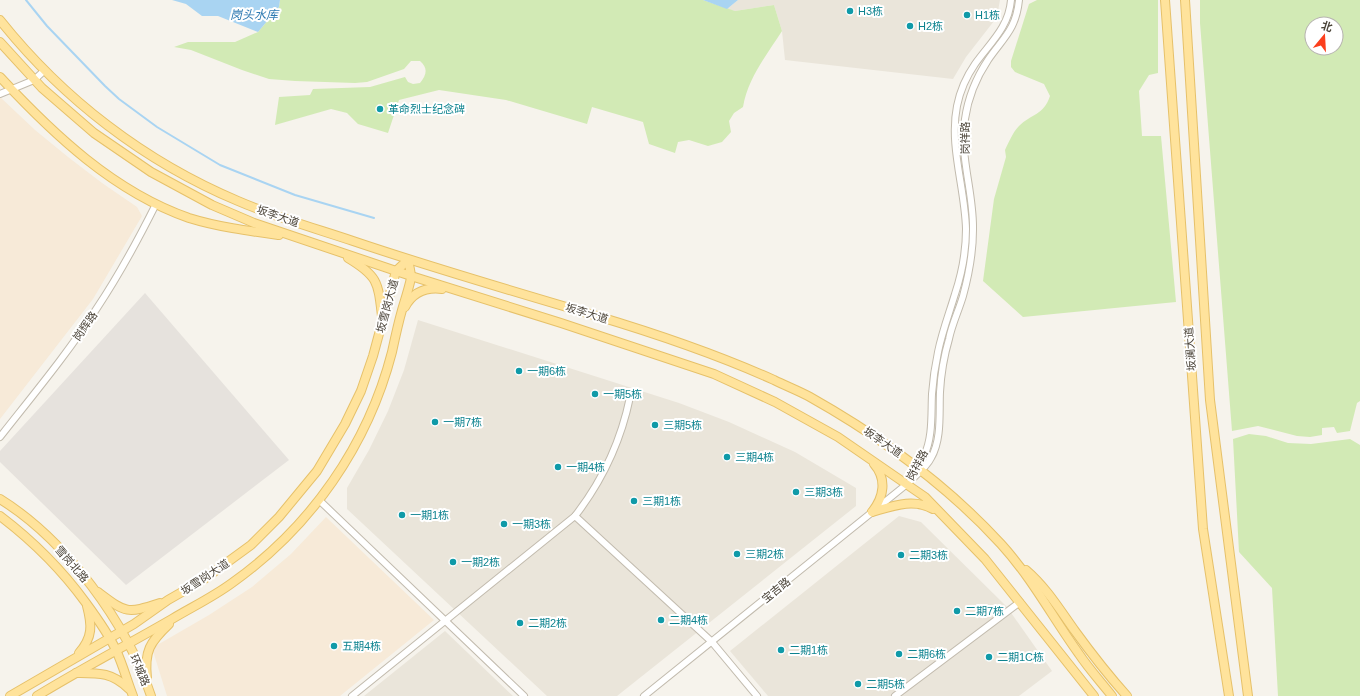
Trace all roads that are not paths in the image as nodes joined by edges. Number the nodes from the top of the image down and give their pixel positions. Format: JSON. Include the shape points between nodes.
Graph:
{"nodes":[{"id":1,"x":1011,"y":0,"type":"edge"},
{"id":2,"x":1019,"y":0,"type":"edge"},
{"id":3,"x":1165,"y":0,"type":"edge"},
{"id":4,"x":1185,"y":0,"type":"edge"},
{"id":5,"x":0,"y":20,"type":"edge"},
{"id":6,"x":0,"y":42,"type":"edge"},
{"id":7,"x":45,"y":70,"type":"junction"},
{"id":8,"x":0,"y":76,"type":"edge"},
{"id":9,"x":34,"y":80,"type":"junction"},
{"id":10,"x":12,"y":90,"type":"junction"},
{"id":11,"x":0,"y":94,"type":"edge"},
{"id":12,"x":156,"y":204,"type":"junction"},
{"id":13,"x":301,"y":239,"type":"junction"},
{"id":14,"x":337,"y":251,"type":"junction"},
{"id":15,"x":408,"y":260,"type":"junction"},
{"id":16,"x":396,"y":271,"type":"junction"},
{"id":17,"x":411,"y":276,"type":"junction"},
{"id":18,"x":458,"y":291,"type":"junction"},
{"id":19,"x":382,"y":321,"type":"junction"},
{"id":20,"x":398,"y":325,"type":"junction"},
{"id":21,"x":630,"y":397,"type":"dead end"},
{"id":22,"x":0,"y":437,"type":"edge"},
{"id":23,"x":872,"y":460,"type":"junction"},
{"id":24,"x":919,"y":468,"type":"junction"},
{"id":25,"x":907,"y":484,"type":"junction"},
{"id":26,"x":0,"y":499,"type":"edge"},
{"id":27,"x":319,"y":500,"type":"junction"},
{"id":28,"x":872,"y":512,"type":"junction"},
{"id":29,"x":941,"y":513,"type":"junction"},
{"id":30,"x":0,"y":516,"type":"edge"},
{"id":31,"x":575,"y":516,"type":"junction"},
{"id":32,"x":1016,"y":562,"type":"junction"},
{"id":33,"x":92,"y":588,"type":"junction"},
{"id":34,"x":168,"y":600,"type":"junction"},
{"id":35,"x":1020,"y":602,"type":"junction"},
{"id":36,"x":86,"y":604,"type":"junction"},
{"id":37,"x":179,"y":615,"type":"junction"},
{"id":38,"x":445,"y":620,"type":"junction"},
{"id":39,"x":121,"y":631,"type":"junction"},
{"id":40,"x":109,"y":637,"type":"junction"},
{"id":41,"x":712,"y":642,"type":"junction"},
{"id":42,"x":129,"y":644,"type":"junction"},
{"id":43,"x":116,"y":650,"type":"junction"},
{"id":44,"x":74,"y":658,"type":"junction"},
{"id":45,"x":75,"y":673,"type":"junction"},
{"id":46,"x":150,"y":692,"type":"edge"},
{"id":47,"x":132,"y":694,"type":"edge"},
{"id":48,"x":10,"y":696,"type":"edge"},
{"id":49,"x":37,"y":696,"type":"edge"},
{"id":50,"x":352,"y":696,"type":"edge"},
{"id":51,"x":524,"y":696,"type":"edge"},
{"id":52,"x":644,"y":696,"type":"edge"},
{"id":53,"x":757,"y":696,"type":"edge"},
{"id":54,"x":895,"y":696,"type":"edge"},
{"id":55,"x":1094,"y":696,"type":"edge"},
{"id":56,"x":1112,"y":696,"type":"edge"},
{"id":57,"x":1127,"y":696,"type":"edge"},
{"id":58,"x":1229,"y":696,"type":"edge"},
{"id":59,"x":1248,"y":696,"type":"edge"}],
"edges":[{"from":1,"to":24,"type":"street","name":"岗祥路","via":[[1004,27],[970,71],[957,106],[955,133],[965,213],[965,246],[960,278],[938,352],[933,380],[929,437]]},
{"from":2,"to":24,"type":"street","name":"岗祥路","via":[[1014,23],[982,70],[972,89],[966,110],[963,142],[973,213],[970,264],[963,297],[945,353],[937,439],[931,458]]},
{"from":3,"to":58,"type":"main road","name":"坂澜大道","via":[[1203,529]]},
{"from":4,"to":59,"type":"main road","name":"坂澜大道","via":[[1210,400]]},
{"from":5,"to":7,"type":"main road","name":"坂李大道"},
{"from":6,"to":9,"type":"main road","name":"坂李大道"},
{"from":7,"to":9,"type":"street"},
{"from":7,"to":15,"type":"main road","name":"坂李大道","via":[[86,108],[121,135],[198,182],[259,210]]},
{"from":8,"to":10,"type":"main road"},
{"from":9,"to":10,"type":"street"},
{"from":9,"to":13,"type":"main road","name":"坂李大道","via":[[94,133],[151,172],[233,215]]},
{"from":10,"to":11,"type":"street"},
{"from":10,"to":12,"type":"main road","via":[[85,158]]},
{"from":12,"to":13,"type":"main road","via":[[190,218],[220,226]]},
{"from":12,"to":22,"type":"street","name":"岗辉路","via":[[97,309],[62,359]]},
{"from":13,"to":14,"type":"main road","name":"坂李大道"},
{"from":14,"to":16,"type":"main road","name":"坂李大道"},
{"from":14,"to":19,"type":"main road","via":[[372,276],[379,291]]},
{"from":15,"to":16,"type":"main road","name":"坂雪岗大道"},
{"from":15,"to":17,"type":"main road","name":"坂雪岗大道"},
{"from":15,"to":24,"type":"main road","name":"坂李大道","via":[[695,347],[807,396],[861,427]]},
{"from":16,"to":17,"type":"main road","name":"坂李大道"},
{"from":16,"to":19,"type":"main road","name":"坂雪岗大道"},
{"from":17,"to":18,"type":"main road","name":"坂李大道"},
{"from":17,"to":20,"type":"main road","name":"坂雪岗大道"},
{"from":18,"to":20,"type":"main road","via":[[431,288],[417,293],[407,303]]},
{"from":18,"to":23,"type":"main road","name":"坂李大道","via":[[714,374],[775,402],[838,437]]},
{"from":19,"to":34,"type":"main road","name":"坂雪岗大道","via":[[373,356],[353,407],[330,450],[305,487],[250,545],[208,577]]},
{"from":20,"to":27,"type":"main road","name":"坂雪岗大道","via":[[388,367],[371,413],[346,461]]},
{"from":21,"to":31,"type":"street","via":[[613,453],[596,486]]},
{"from":23,"to":25,"type":"main road","name":"坂李大道"},
{"from":23,"to":28,"type":"main road","via":[[882,477],[883,486],[882,496]]},
{"from":24,"to":25,"type":"street","name":"岗祥路"},
{"from":24,"to":32,"type":"main road","name":"坂李大道","via":[[957,501]]},
{"from":25,"to":28,"type":"street","name":"宝吉路"},
{"from":25,"to":29,"type":"main road","name":"坂李大道"},
{"from":26,"to":33,"type":"main road","name":"雪岗北路","via":[[37,526],[64,553]]},
{"from":27,"to":37,"type":"main road","name":"坂雪岗大道","via":[[293,531],[263,559],[214,595]]},
{"from":27,"to":38,"type":"street"},
{"from":28,"to":29,"type":"main road","via":[[911,503],[924,505]]},
{"from":28,"to":41,"type":"street","name":"宝吉路"},
{"from":29,"to":35,"type":"main road","name":"坂李大道","via":[[985,559]]},
{"from":30,"to":36,"type":"main road","name":"雪岗北路","via":[[50,559]]},
{"from":31,"to":38,"type":"street"},
{"from":31,"to":41,"type":"street"},
{"from":32,"to":56,"type":"main road","name":"坂李大道","via":[[1078,653]]},
{"from":32,"to":57,"type":"main road","via":[[1039,582]]},
{"from":33,"to":34,"type":"main road","via":[[124,609],[134,610]]},
{"from":33,"to":39,"type":"main road","name":"雪岗北路"},
{"from":34,"to":39,"type":"main road","name":"坂雪岗大道"},
{"from":35,"to":54,"type":"street"},
{"from":35,"to":55,"type":"main road","name":"坂李大道"},
{"from":36,"to":40,"type":"main road","name":"雪岗北路"},
{"from":36,"to":44,"type":"main road","via":[[91,630],[83,649]]},
{"from":37,"to":42,"type":"main road","name":"坂雪岗大道"},
{"from":37,"to":46,"type":"main road","via":[[150,644],[146,668]]},
{"from":38,"to":50,"type":"street"},
{"from":38,"to":51,"type":"street"},
{"from":39,"to":40,"type":"main road","name":"坂雪岗大道"},
{"from":39,"to":42,"type":"main road","name":"雪岗北路"},
{"from":40,"to":43,"type":"main road","name":"雪岗北路"},
{"from":40,"to":44,"type":"main road","name":"坂雪岗大道"},
{"from":41,"to":52,"type":"street","name":"宝吉路"},
{"from":41,"to":53,"type":"street"},
{"from":42,"to":43,"type":"main road","name":"坂雪岗大道"},
{"from":42,"to":46,"type":"main road","name":"环城路"},
{"from":43,"to":45,"type":"main road","name":"坂雪岗大道"},
{"from":43,"to":47,"type":"main road","name":"环城路"},
{"from":44,"to":48,"type":"main road","name":"坂雪岗大道"},
{"from":45,"to":47,"type":"main road","via":[[109,675],[121,681]]},
{"from":45,"to":49,"type":"main road","name":"坂雪岗大道"}]}
